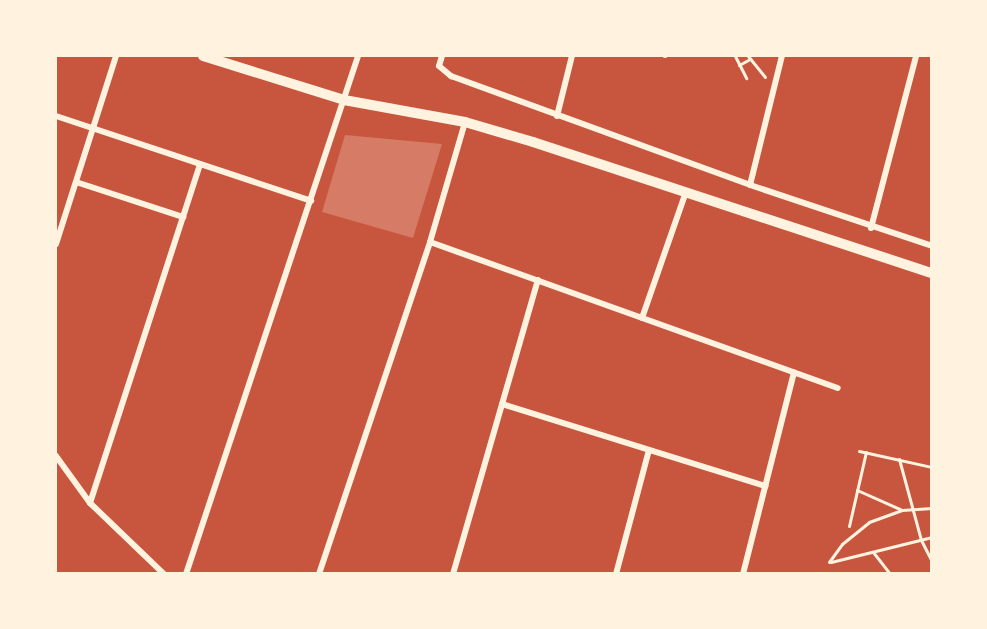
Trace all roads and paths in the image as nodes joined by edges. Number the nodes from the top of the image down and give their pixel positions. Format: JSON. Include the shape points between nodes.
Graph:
{"nodes":[{"id":1,"x":116,"y":56,"type":"edge"},
{"id":2,"x":203,"y":56,"type":"edge"},
{"id":3,"x":358,"y":56,"type":"edge"},
{"id":4,"x":442,"y":56,"type":"edge"},
{"id":5,"x":572,"y":56,"type":"edge"},
{"id":6,"x":782,"y":56,"type":"edge"},
{"id":7,"x":916,"y":56,"type":"edge"},
{"id":8,"x":737,"y":57,"type":"edge"},
{"id":9,"x":749,"y":57,"type":"edge"},
{"id":10,"x":739,"y":65,"type":"junction"},
{"id":11,"x":765,"y":77,"type":"dead end"},
{"id":12,"x":746,"y":78,"type":"dead end"},
{"id":13,"x":344,"y":100,"type":"junction"},
{"id":14,"x":56,"y":116,"type":"edge"},
{"id":15,"x":557,"y":116,"type":"junction"},
{"id":16,"x":465,"y":122,"type":"junction"},
{"id":17,"x":93,"y":130,"type":"junction"},
{"id":18,"x":200,"y":164,"type":"junction"},
{"id":19,"x":76,"y":182,"type":"junction"},
{"id":20,"x":750,"y":184,"type":"junction"},
{"id":21,"x":686,"y":192,"type":"junction"},
{"id":22,"x":311,"y":201,"type":"junction"},
{"id":23,"x":183,"y":217,"type":"junction"},
{"id":24,"x":871,"y":228,"type":"junction"},
{"id":25,"x":430,"y":242,"type":"junction"},
{"id":26,"x":56,"y":244,"type":"edge"},
{"id":27,"x":932,"y":246,"type":"edge"},
{"id":28,"x":932,"y":273,"type":"edge"},
{"id":29,"x":538,"y":280,"type":"junction"},
{"id":30,"x":642,"y":318,"type":"junction"},
{"id":31,"x":794,"y":372,"type":"junction"},
{"id":32,"x":838,"y":388,"type":"dead end"},
{"id":33,"x":502,"y":404,"type":"junction"},
{"id":34,"x":649,"y":450,"type":"junction"},
{"id":35,"x":859,"y":451,"type":"dead end"},
{"id":36,"x":866,"y":452,"type":"junction"},
{"id":37,"x":56,"y":456,"type":"edge"},
{"id":38,"x":899,"y":459,"type":"junction"},
{"id":39,"x":932,"y":467,"type":"edge"},
{"id":40,"x":766,"y":486,"type":"junction"},
{"id":41,"x":857,"y":489,"type":"junction"},
{"id":42,"x":90,"y":502,"type":"junction"},
{"id":43,"x":912,"y":508,"type":"junction"},
{"id":44,"x":932,"y":508,"type":"edge"},
{"id":45,"x":902,"y":510,"type":"junction"},
{"id":46,"x":849,"y":526,"type":"dead end"},
{"id":47,"x":932,"y":537,"type":"edge"},
{"id":48,"x":921,"y":540,"type":"junction"},
{"id":49,"x":873,"y":552,"type":"junction"},
{"id":50,"x":932,"y":562,"type":"edge"},
{"id":51,"x":164,"y":573,"type":"edge"},
{"id":52,"x":186,"y":573,"type":"edge"},
{"id":53,"x":319,"y":573,"type":"edge"},
{"id":54,"x":453,"y":573,"type":"edge"},
{"id":55,"x":616,"y":573,"type":"edge"},
{"id":56,"x":743,"y":573,"type":"edge"},
{"id":57,"x":890,"y":573,"type":"edge"}],
"edges":[{"from":1,"to":17,"type":"street"},
{"from":2,"to":13,"type":"street"},
{"from":3,"to":13,"type":"street"},
{"from":4,"to":15,"type":"street","via":[[439,66],[444,72]]},
{"from":5,"to":15,"type":"street"},
{"from":6,"to":20,"type":"street"},
{"from":7,"to":24,"type":"street"},
{"from":8,"to":10,"type":"path"},
{"from":9,"to":10,"type":"path"},
{"from":9,"to":11,"type":"path"},
{"from":10,"to":12,"type":"path"},
{"from":13,"to":16,"type":"street"},
{"from":13,"to":22,"type":"street"},
{"from":14,"to":17,"type":"street"},
{"from":15,"to":20,"type":"street"},
{"from":16,"to":21,"type":"street"},
{"from":16,"to":25,"type":"street"},
{"from":17,"to":18,"type":"street"},
{"from":17,"to":19,"type":"street"},
{"from":18,"to":22,"type":"street"},
{"from":18,"to":23,"type":"street"},
{"from":19,"to":23,"type":"street"},
{"from":19,"to":26,"type":"street"},
{"from":20,"to":24,"type":"street"},
{"from":21,"to":28,"type":"street"},
{"from":21,"to":30,"type":"street"},
{"from":22,"to":52,"type":"street"},
{"from":23,"to":42,"type":"street"},
{"from":24,"to":27,"type":"street"},
{"from":25,"to":29,"type":"street"},
{"from":25,"to":53,"type":"street"},
{"from":29,"to":30,"type":"street"},
{"from":29,"to":33,"type":"street"},
{"from":30,"to":31,"type":"street"},
{"from":31,"to":32,"type":"street"},
{"from":31,"to":40,"type":"street"},
{"from":33,"to":34,"type":"street"},
{"from":33,"to":54,"type":"street"},
{"from":34,"to":40,"type":"street"},
{"from":34,"to":55,"type":"street"},
{"from":35,"to":36,"type":"path"},
{"from":36,"to":38,"type":"path"},
{"from":36,"to":41,"type":"path"},
{"from":37,"to":42,"type":"street"},
{"from":38,"to":39,"type":"path"},
{"from":38,"to":43,"type":"path"},
{"from":40,"to":56,"type":"street"},
{"from":41,"to":45,"type":"path"},
{"from":41,"to":46,"type":"path"},
{"from":42,"to":51,"type":"street"},
{"from":43,"to":44,"type":"path"},
{"from":43,"to":45,"type":"path"},
{"from":43,"to":48,"type":"path"},
{"from":45,"to":49,"type":"path","via":[[855,531],[829,562]]},
{"from":47,"to":48,"type":"path"},
{"from":48,"to":49,"type":"path"},
{"from":48,"to":50,"type":"path"},
{"from":49,"to":57,"type":"path"}]}
